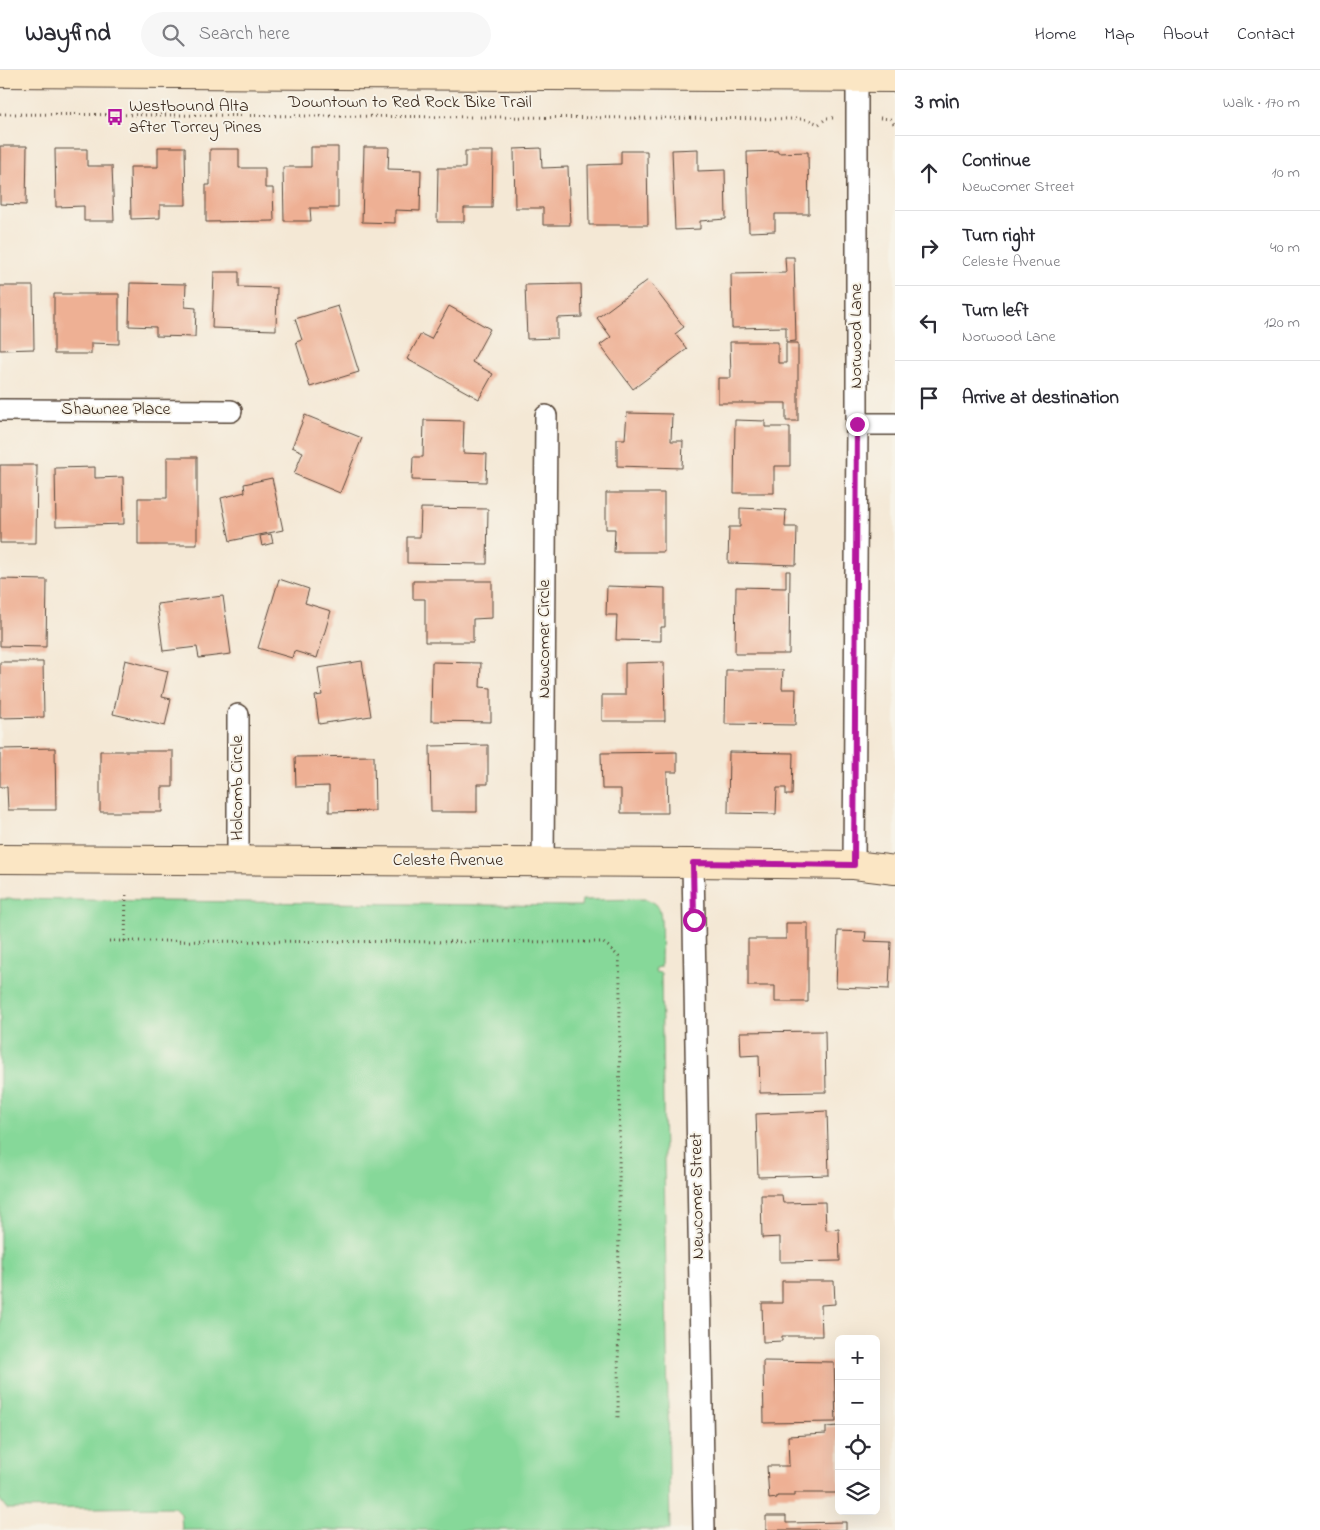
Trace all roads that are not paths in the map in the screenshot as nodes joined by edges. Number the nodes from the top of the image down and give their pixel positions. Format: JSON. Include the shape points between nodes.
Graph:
{"nodes":[{"id":1,"x":0,"y":73,"type":"edge"},
{"id":2,"x":857,"y":78,"type":"junction"},
{"id":3,"x":895,"y":78,"type":"edge"},
{"id":4,"x":0,"y":410,"type":"edge"},
{"id":5,"x":231,"y":411,"type":"dead end"},
{"id":6,"x":546,"y":416,"type":"dead end"},
{"id":7,"x":857,"y":424,"type":"junction"},
{"id":8,"x":895,"y":424,"type":"edge"},
{"id":9,"x":238,"y":716,"type":"dead end"},
{"id":10,"x":0,"y":860,"type":"edge"},
{"id":11,"x":238,"y":860,"type":"junction"},
{"id":12,"x":543,"y":862,"type":"junction"},
{"id":13,"x":693,"y":863,"type":"junction"},
{"id":14,"x":854,"y":865,"type":"junction"},
{"id":15,"x":895,"y":870,"type":"edge"},
{"id":16,"x":704,"y":1530,"type":"edge"}],
"edges":[{"from":1,"to":2,"type":"street"},
{"from":2,"to":3,"type":"street"},
{"from":2,"to":7,"type":"street","name":"Norwood Lane"},
{"from":4,"to":5,"type":"street","name":"Shawnee Place"},
{"from":6,"to":12,"type":"street","name":"Newcomer Circle"},
{"from":7,"to":8,"type":"street"},
{"from":7,"to":14,"type":"street","name":"Norwood Lane"},
{"from":9,"to":11,"type":"street","name":"Holcomb Circle"},
{"from":10,"to":11,"type":"street","name":"Celeste Avenue"},
{"from":11,"to":12,"type":"street","name":"Celeste Avenue"},
{"from":12,"to":13,"type":"street","name":"Celeste Avenue"},
{"from":13,"to":14,"type":"street","name":"Celeste Avenue"},
{"from":13,"to":16,"type":"street","name":"Newcomer Street"},
{"from":14,"to":15,"type":"street","name":"Celeste Avenue"}]}
